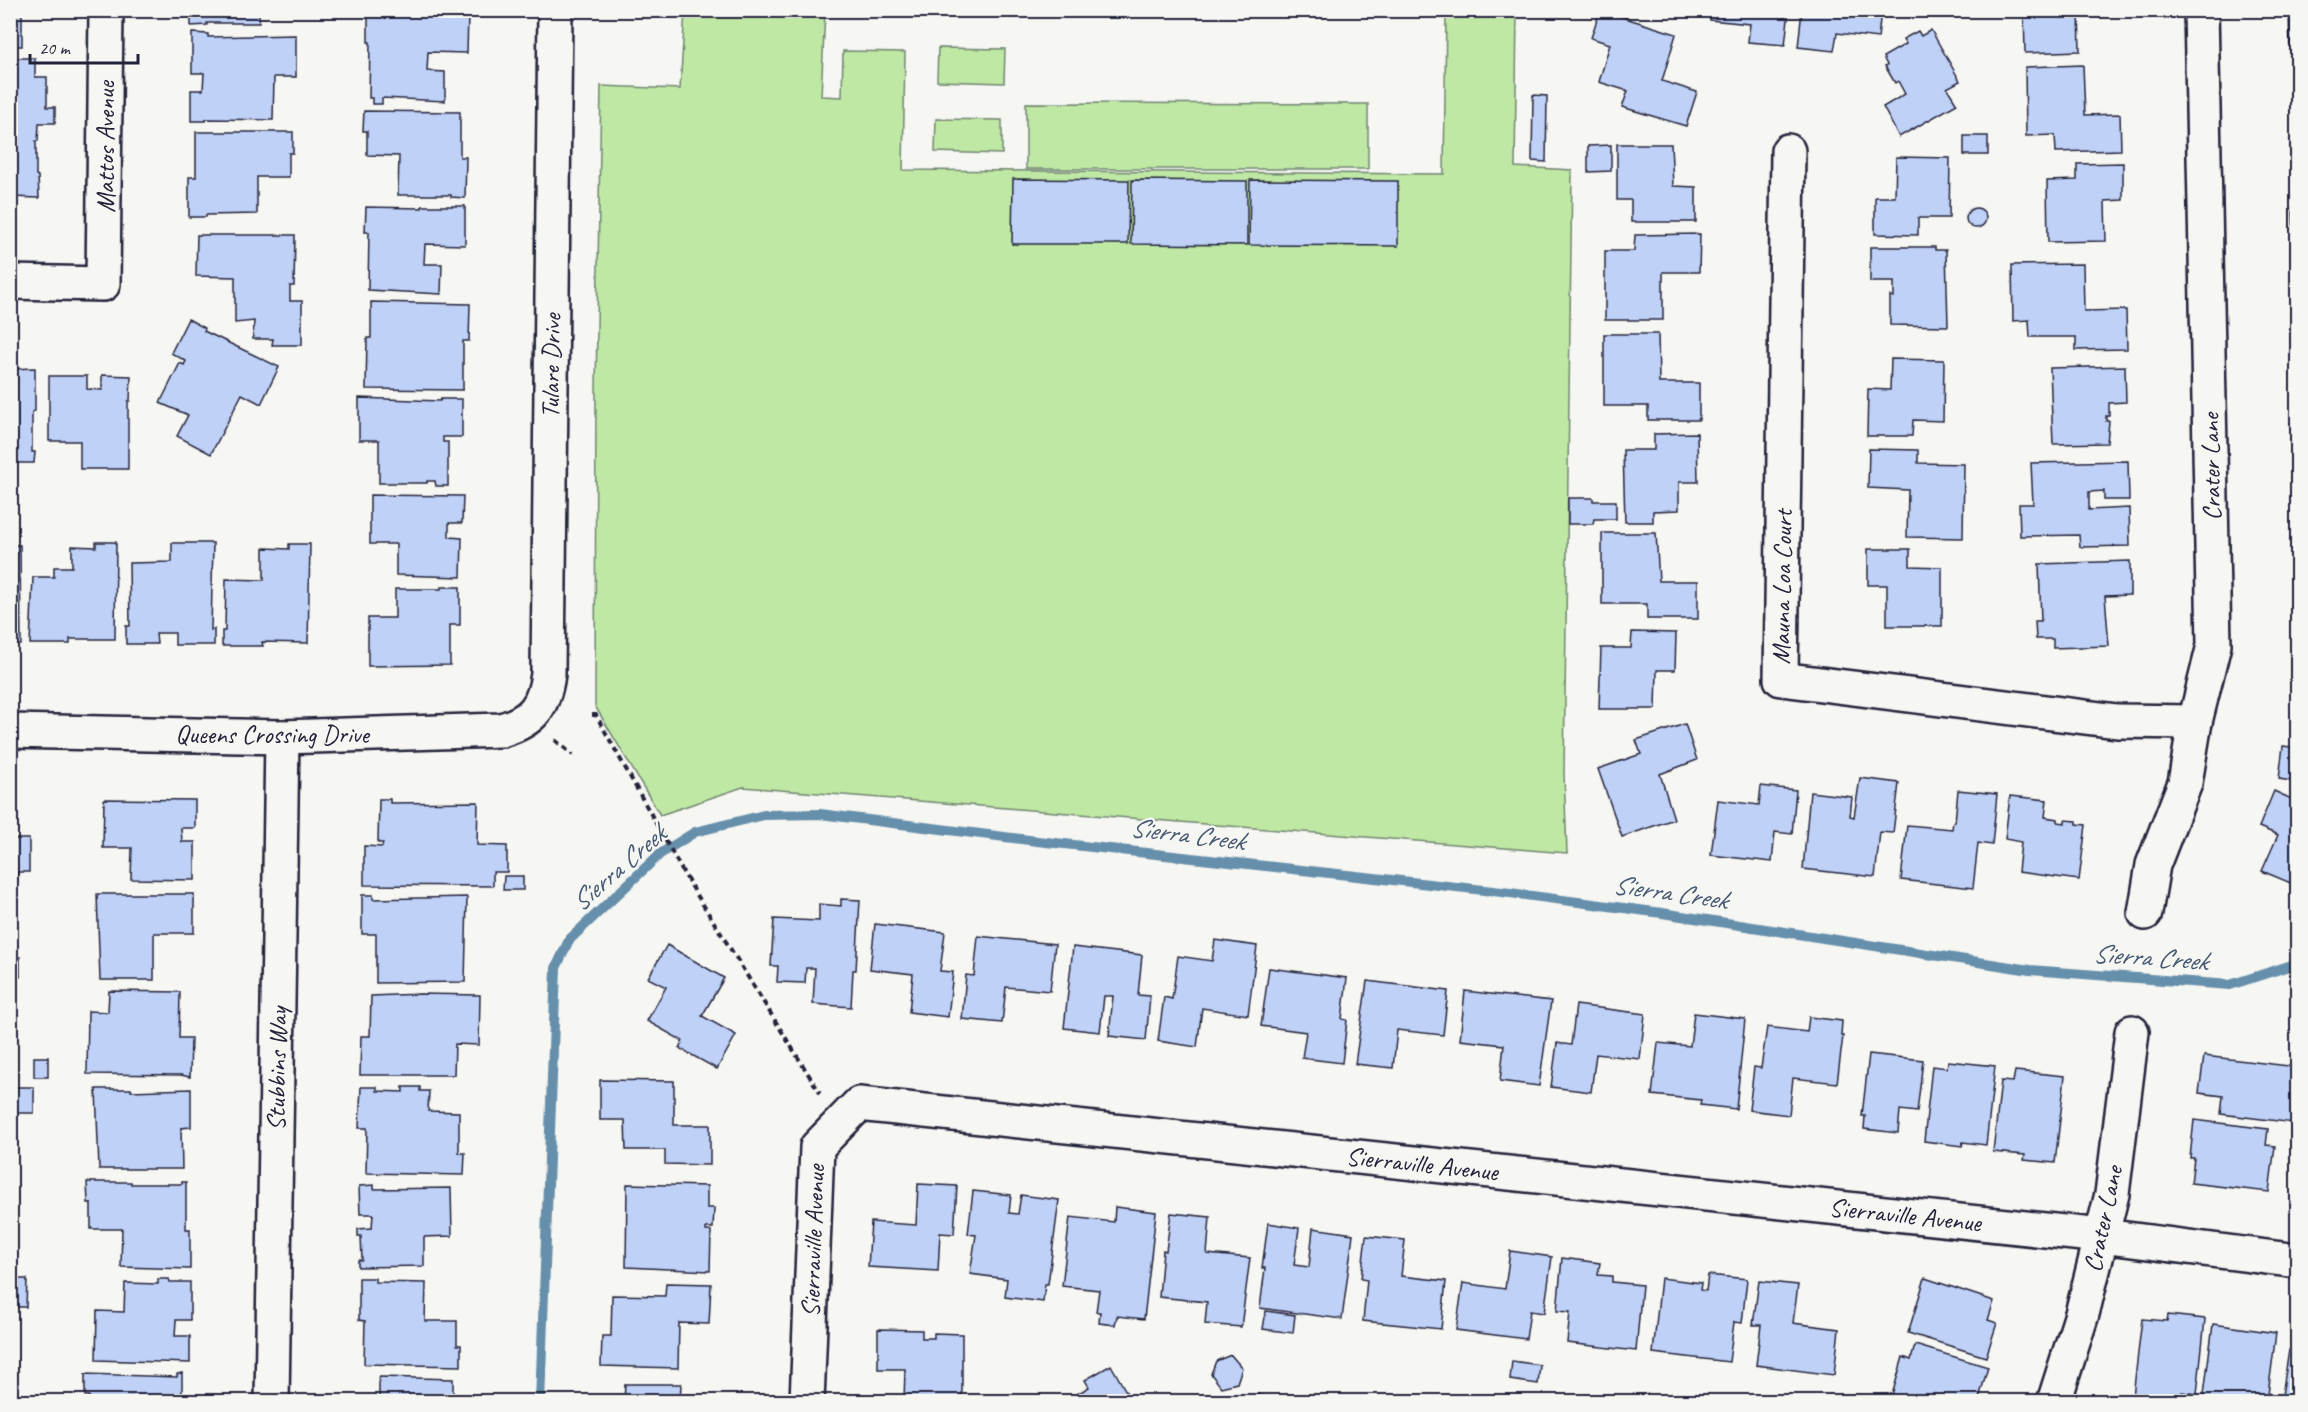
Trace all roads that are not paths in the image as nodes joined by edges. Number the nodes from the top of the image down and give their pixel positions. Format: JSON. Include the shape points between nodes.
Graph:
{"nodes":[{"id":1,"x":106,"y":10,"type":"edge"},
{"id":2,"x":555,"y":10,"type":"edge"},
{"id":3,"x":2201,"y":10,"type":"edge"},
{"id":4,"x":1788,"y":151,"type":"dead end"},
{"id":5,"x":10,"y":282,"type":"edge"},
{"id":6,"x":530,"y":717,"type":"joint"},
{"id":7,"x":2195,"y":722,"type":"junction"},
{"id":8,"x":10,"y":731,"type":"edge"},
{"id":9,"x":282,"y":737,"type":"junction"},
{"id":10,"x":2145,"y":913,"type":"dead end"},
{"id":11,"x":2132,"y":1032,"type":"dead end"},
{"id":12,"x":2102,"y":1236,"type":"junction"},
{"id":13,"x":2298,"y":1261,"type":"edge"},
{"id":14,"x":272,"y":1401,"type":"edge"},
{"id":15,"x":807,"y":1401,"type":"edge"},
{"id":16,"x":2054,"y":1401,"type":"edge"}],
"edges":[{"from":1,"to":5,"type":"street","name":"Mattos Avenue","via":[[104,284]]},
{"from":2,"to":6,"type":"street","name":"Tulare Drive","via":[[548,674],[540,705]]},
{"from":3,"to":7,"type":"street","name":"Crater Lane","via":[[2214,645]]},
{"from":4,"to":7,"type":"street","name":"Mauna Loa Court","via":[[1781,679],[2117,721]]},
{"from":6,"to":9,"type":"street","name":"Queens Crossing Drive","via":[[501,730]]},
{"from":7,"to":10,"type":"street","name":"Crater Lane","via":[[2185,783],[2153,865]]},
{"from":8,"to":9,"type":"street","name":"Queens Crossing Drive"},
{"from":9,"to":14,"type":"street","name":"Stubbins Way"},
{"from":11,"to":12,"type":"street","name":"Crater Lane","via":[[2112,1194]]},
{"from":12,"to":13,"type":"street","name":"Sierraville Avenue"},
{"from":12,"to":15,"type":"street","name":"Sierraville Avenue","via":[[859,1104],[818,1147]]},
{"from":12,"to":16,"type":"street","name":"Crater Lane"}]}
